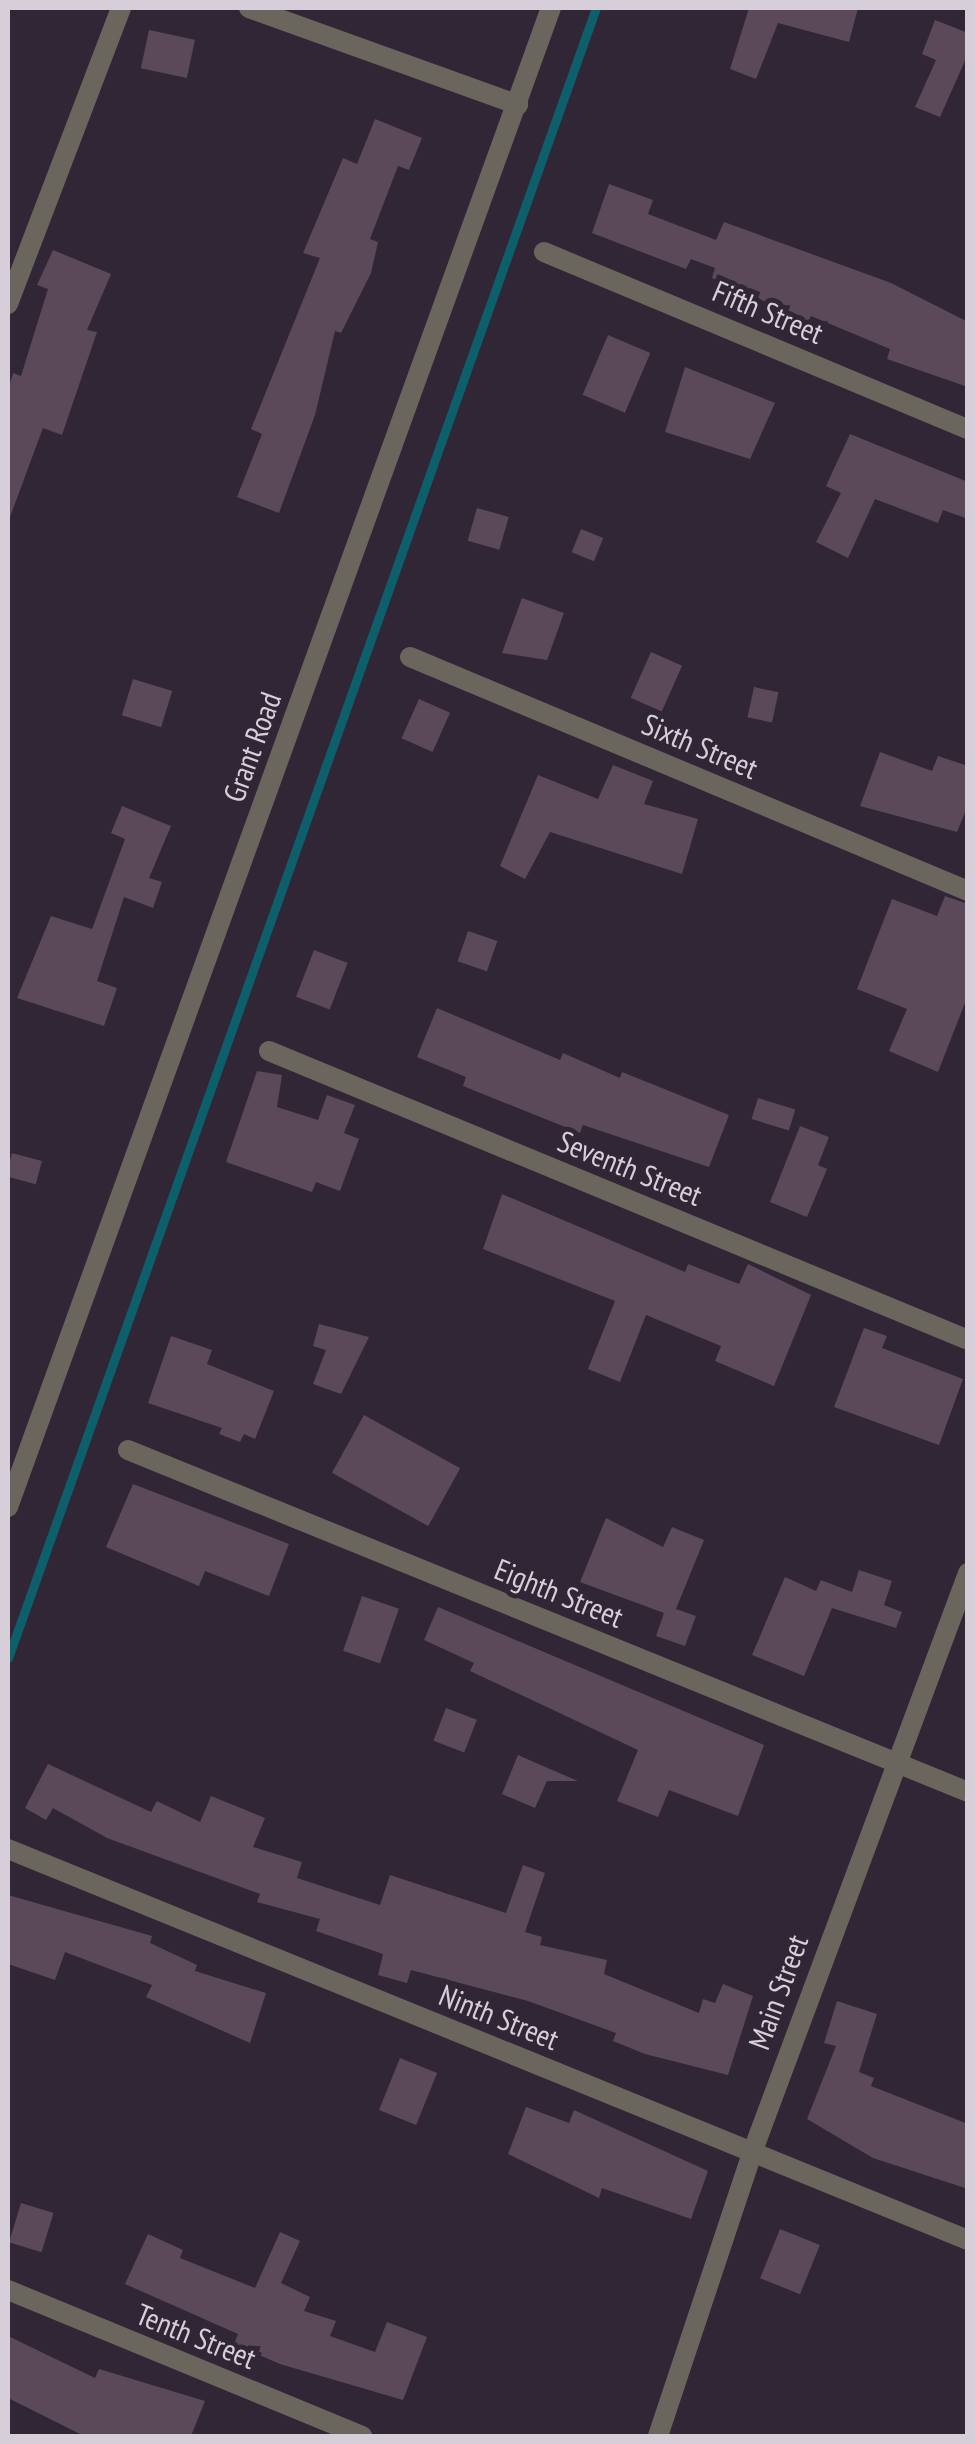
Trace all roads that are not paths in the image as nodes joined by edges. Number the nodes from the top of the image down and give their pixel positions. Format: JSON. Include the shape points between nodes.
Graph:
{"nodes":[{"id":1,"x":121,"y":8,"type":"edge"},
{"id":2,"x":249,"y":8,"type":"edge"},
{"id":3,"x":551,"y":8,"type":"edge"},
{"id":4,"x":518,"y":104,"type":"junction"},
{"id":5,"x":544,"y":252,"type":"dead end"},
{"id":6,"x":8,"y":304,"type":"edge"},
{"id":7,"x":968,"y":428,"type":"edge"},
{"id":8,"x":410,"y":658,"type":"dead end"},
{"id":9,"x":968,"y":891,"type":"edge"},
{"id":10,"x":268,"y":1052,"type":"dead end"},
{"id":11,"x":968,"y":1340,"type":"edge"},
{"id":12,"x":128,"y":1450,"type":"dead end"},
{"id":13,"x":8,"y":1507,"type":"edge"},
{"id":14,"x":968,"y":1573,"type":"edge"},
{"id":15,"x":894,"y":1762,"type":"junction"},
{"id":16,"x":968,"y":1792,"type":"edge"},
{"id":17,"x":8,"y":1849,"type":"edge"},
{"id":18,"x":752,"y":2153,"type":"junction"},
{"id":19,"x":968,"y":2240,"type":"edge"},
{"id":20,"x":8,"y":2290,"type":"edge"},
{"id":21,"x":362,"y":2436,"type":"edge"},
{"id":22,"x":658,"y":2436,"type":"edge"}],
"edges":[{"from":1,"to":6,"type":"street"},
{"from":2,"to":4,"type":"street"},
{"from":3,"to":4,"type":"street","name":"Grant Road"},
{"from":4,"to":13,"type":"street","name":"Grant Road"},
{"from":5,"to":7,"type":"street","name":"Fifth Street"},
{"from":8,"to":9,"type":"street","name":"Sixth Street"},
{"from":10,"to":11,"type":"street","name":"Seventh Street"},
{"from":12,"to":15,"type":"street","name":"Eighth Street"},
{"from":14,"to":15,"type":"street","name":"Main Street"},
{"from":15,"to":16,"type":"street","name":"Eighth Street"},
{"from":15,"to":18,"type":"street","name":"Main Street"},
{"from":17,"to":18,"type":"street","name":"Ninth Street"},
{"from":18,"to":19,"type":"street","name":"Ninth Street"},
{"from":18,"to":22,"type":"street","name":"Main Street"},
{"from":20,"to":21,"type":"street","name":"Tenth Street"}]}
